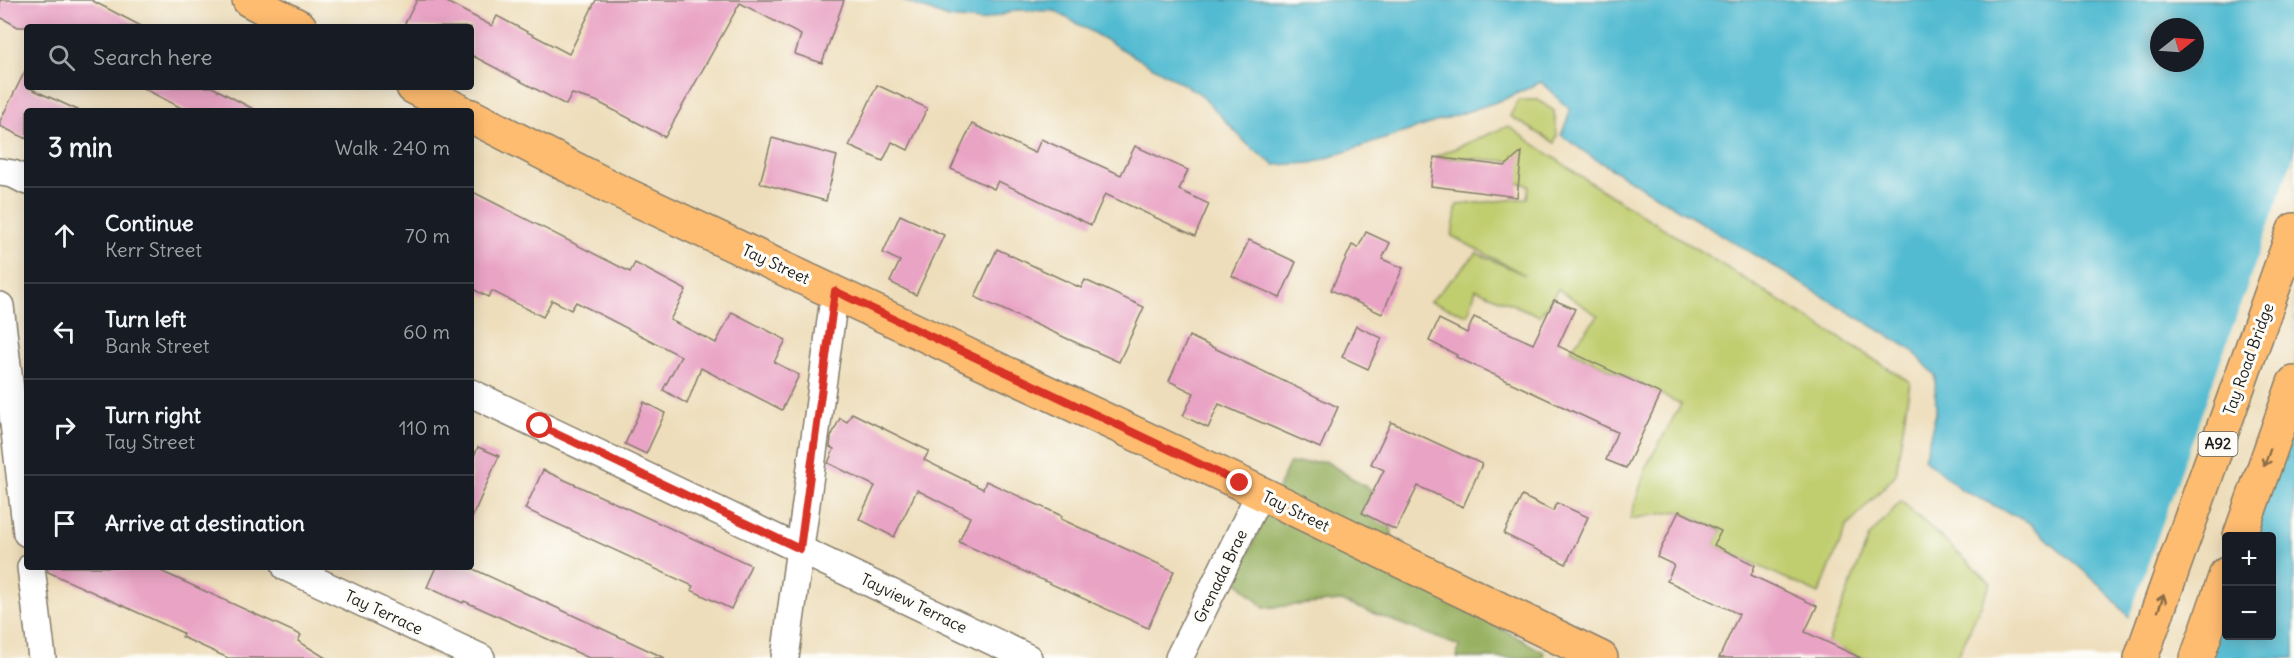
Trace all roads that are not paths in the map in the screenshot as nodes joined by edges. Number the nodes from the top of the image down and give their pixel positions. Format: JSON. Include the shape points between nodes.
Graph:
{"nodes":[{"id":1,"x":249,"y":0,"type":"edge"},
{"id":2,"x":294,"y":24,"type":"edge"},
{"id":3,"x":419,"y":90,"type":"edge"},
{"id":4,"x":454,"y":108,"type":"edge"},
{"id":5,"x":474,"y":118,"type":"edge"},
{"id":6,"x":0,"y":172,"type":"edge"},
{"id":7,"x":24,"y":180,"type":"edge"},
{"id":8,"x":2294,"y":230,"type":"edge"},
{"id":9,"x":835,"y":291,"type":"junction"},
{"id":10,"x":0,"y":306,"type":"edge"},
{"id":11,"x":2,"y":336,"type":"edge"},
{"id":12,"x":2294,"y":383,"type":"edge"},
{"id":13,"x":474,"y":394,"type":"edge"},
{"id":14,"x":21,"y":443,"type":"edge"},
{"id":15,"x":24,"y":488,"type":"edge"},
{"id":16,"x":1260,"y":494,"type":"junction"},
{"id":17,"x":2242,"y":532,"type":"edge"},
{"id":18,"x":800,"y":549,"type":"junction"},
{"id":19,"x":31,"y":570,"type":"edge"},
{"id":20,"x":292,"y":570,"type":"edge"},
{"id":21,"x":2222,"y":584,"type":"edge"},
{"id":22,"x":42,"y":658,"type":"edge"},
{"id":23,"x":481,"y":658,"type":"edge"},
{"id":24,"x":785,"y":658,"type":"edge"},
{"id":25,"x":1028,"y":658,"type":"edge"},
{"id":26,"x":1179,"y":658,"type":"edge"},
{"id":27,"x":1601,"y":658,"type":"edge"},
{"id":28,"x":2141,"y":658,"type":"edge"},
{"id":29,"x":2196,"y":658,"type":"edge"}],
"edges":[{"from":1,"to":2,"type":"main road"},
{"from":3,"to":4,"type":"main road"},
{"from":5,"to":9,"type":"main road","name":"Tay Street","via":[[614,189]]},
{"from":6,"to":7,"type":"street"},
{"from":28,"to":8,"type":"main road","name":"Tay Road Bridge","number":"A92","one_way":true},
{"from":9,"to":16,"type":"main road","name":"Tay Street"},
{"from":9,"to":18,"type":"street"},
{"from":10,"to":11,"type":"street"},
{"from":11,"to":14,"type":"street"},
{"from":12,"to":17,"type":"main road","one_way":true},
{"from":13,"to":18,"type":"street","name":"Tayview Terrace"},
{"from":14,"to":15,"type":"street"},
{"from":16,"to":26,"type":"street","name":"Grenada Brae"},
{"from":16,"to":27,"type":"main road","name":"Tay Street"},
{"from":18,"to":24,"type":"street"},
{"from":18,"to":25,"type":"street","name":"Tayview Terrace"},
{"from":19,"to":22,"type":"street"},
{"from":20,"to":23,"type":"street","name":"Tay Terrace"},
{"from":21,"to":29,"type":"main road"}]}
